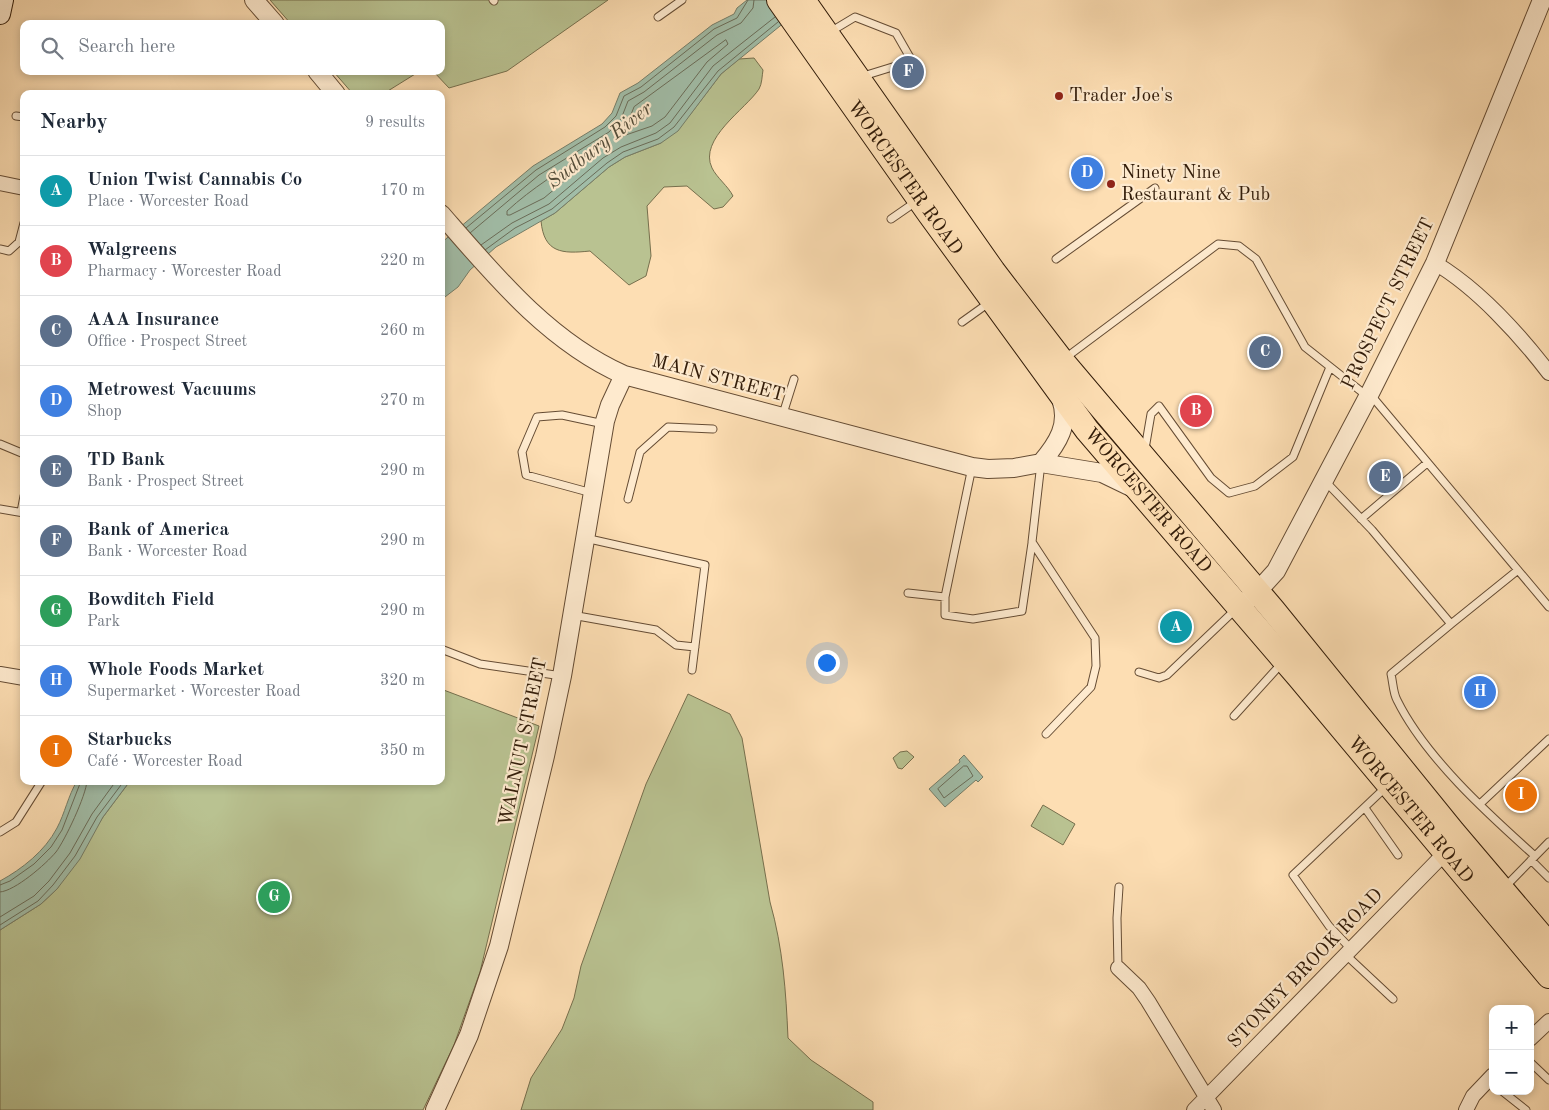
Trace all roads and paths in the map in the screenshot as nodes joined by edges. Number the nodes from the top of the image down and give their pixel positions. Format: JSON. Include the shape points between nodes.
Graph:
{"nodes":[{"id":1,"x":3,"y":0,"type":"edge"},
{"id":2,"x":682,"y":0,"type":"edge"},
{"id":3,"x":779,"y":0,"type":"edge"},
{"id":4,"x":803,"y":0,"type":"edge"},
{"id":5,"x":1542,"y":0,"type":"edge"},
{"id":6,"x":260,"y":2,"type":"edge"},
{"id":7,"x":0,"y":14,"type":"edge"},
{"id":8,"x":658,"y":17,"type":"dead end"},
{"id":9,"x":272,"y":20,"type":"edge"},
{"id":10,"x":818,"y":33,"type":"junction"},
{"id":11,"x":320,"y":75,"type":"edge"},
{"id":12,"x":858,"y":78,"type":"junction"},
{"id":13,"x":333,"y":90,"type":"edge"},
{"id":14,"x":0,"y":183,"type":"edge"},
{"id":15,"x":20,"y":187,"type":"edge"},
{"id":16,"x":1154,"y":188,"type":"dead end"},
{"id":17,"x":919,"y":200,"type":"junction"},
{"id":18,"x":445,"y":218,"type":"edge"},
{"id":19,"x":890,"y":219,"type":"dead end"},
{"id":20,"x":20,"y":238,"type":"edge"},
{"id":21,"x":0,"y":249,"type":"edge"},
{"id":22,"x":1056,"y":259,"type":"dead end"},
{"id":23,"x":1434,"y":263,"type":"junction"},
{"id":24,"x":992,"y":300,"type":"junction"},
{"id":25,"x":962,"y":322,"type":"dead end"},
{"id":26,"x":1062,"y":361,"type":"junction"},
{"id":27,"x":1330,"y":367,"type":"junction"},
{"id":28,"x":1549,"y":372,"type":"edge"},
{"id":29,"x":624,"y":375,"type":"junction"},
{"id":30,"x":794,"y":379,"type":"dead end"},
{"id":31,"x":1059,"y":392,"type":"junction"},
{"id":32,"x":1369,"y":395,"type":"junction"},
{"id":33,"x":782,"y":417,"type":"junction"},
{"id":34,"x":605,"y":424,"type":"junction"},
{"id":35,"x":712,"y":429,"type":"dead end"},
{"id":36,"x":0,"y":444,"type":"edge"},
{"id":37,"x":20,"y":452,"type":"edge"},
{"id":38,"x":1145,"y":460,"type":"junction"},
{"id":39,"x":1042,"y":463,"type":"junction"},
{"id":40,"x":1427,"y":463,"type":"junction"},
{"id":41,"x":972,"y":467,"type":"junction"},
{"id":42,"x":1324,"y":480,"type":"junction"},
{"id":43,"x":592,"y":493,"type":"junction"},
{"id":44,"x":1140,"y":493,"type":"junction"},
{"id":45,"x":628,"y":499,"type":"dead end"},
{"id":46,"x":0,"y":509,"type":"edge"},
{"id":47,"x":20,"y":512,"type":"edge"},
{"id":48,"x":1361,"y":519,"type":"junction"},
{"id":49,"x":585,"y":538,"type":"junction"},
{"id":50,"x":1032,"y":542,"type":"junction"},
{"id":51,"x":1518,"y":570,"type":"junction"},
{"id":52,"x":1257,"y":592,"type":"junction"},
{"id":53,"x":908,"y":593,"type":"dead end"},
{"id":54,"x":945,"y":597,"type":"junction"},
{"id":55,"x":1238,"y":607,"type":"junction"},
{"id":56,"x":1549,"y":607,"type":"edge"},
{"id":57,"x":572,"y":615,"type":"junction"},
{"id":58,"x":1451,"y":624,"type":"junction"},
{"id":59,"x":695,"y":647,"type":"junction"},
{"id":60,"x":445,"y":651,"type":"edge"},
{"id":61,"x":1284,"y":661,"type":"junction"},
{"id":62,"x":692,"y":670,"type":"dead end"},
{"id":63,"x":1139,"y":672,"type":"dead end"},
{"id":64,"x":0,"y":674,"type":"edge"},
{"id":65,"x":562,"y":676,"type":"junction"},
{"id":66,"x":20,"y":677,"type":"edge"},
{"id":67,"x":1234,"y":716,"type":"dead end"},
{"id":68,"x":1046,"y":734,"type":"dead end"},
{"id":69,"x":1549,"y":739,"type":"edge"},
{"id":70,"x":39,"y":785,"type":"edge"},
{"id":71,"x":1388,"y":785,"type":"junction"},
{"id":72,"x":1480,"y":804,"type":"junction"},
{"id":73,"x":1365,"y":808,"type":"junction"},
{"id":74,"x":0,"y":832,"type":"edge"},
{"id":75,"x":1549,"y":842,"type":"edge"},
{"id":76,"x":1444,"y":854,"type":"junction"},
{"id":77,"x":1398,"y":855,"type":"dead end"},
{"id":78,"x":1533,"y":858,"type":"junction"},
{"id":79,"x":1549,"y":878,"type":"edge"},
{"id":80,"x":1119,"y":887,"type":"dead end"},
{"id":81,"x":1502,"y":889,"type":"junction"},
{"id":82,"x":1549,"y":944,"type":"edge"},
{"id":83,"x":1348,"y":952,"type":"junction"},
{"id":84,"x":1118,"y":968,"type":"joint"},
{"id":85,"x":1549,"y":976,"type":"edge"},
{"id":86,"x":1393,"y":999,"type":"dead end"},
{"id":87,"x":1548,"y":1024,"type":"edge"},
{"id":88,"x":1534,"y":1036,"type":"edge"},
{"id":89,"x":1534,"y":1066,"type":"edge"},
{"id":90,"x":1549,"y":1080,"type":"edge"},
{"id":91,"x":1489,"y":1082,"type":"edge"},
{"id":92,"x":1507,"y":1095,"type":"edge"},
{"id":93,"x":1205,"y":1098,"type":"junction"},
{"id":94,"x":436,"y":1110,"type":"edge"},
{"id":95,"x":1194,"y":1110,"type":"edge"},
{"id":96,"x":1214,"y":1110,"type":"edge"},
{"id":97,"x":1466,"y":1110,"type":"edge"},
{"id":98,"x":1526,"y":1110,"type":"edge"}],
"edges":[{"from":1,"to":7,"type":"main road"},
{"from":2,"to":8,"type":"lane"},
{"from":3,"to":10,"type":"highway","name":"WORCESTER ROAD"},
{"from":4,"to":10,"type":"highway","name":"WORCESTER ROAD"},
{"from":5,"to":23,"type":"street","name":"PROSPECT STREET"},
{"from":6,"to":9,"type":"street"},
{"from":10,"to":12,"type":"highway","name":"WORCESTER ROAD"},
{"from":10,"to":12,"type":"lane","via":[[855,17],[896,33],[912,61]]},
{"from":10,"to":17,"type":"highway","name":"WORCESTER ROAD"},
{"from":11,"to":13,"type":"street"},
{"from":12,"to":26,"type":"highway","name":"WORCESTER ROAD","via":[[993,271]]},
{"from":14,"to":15,"type":"street"},
{"from":16,"to":22,"type":"lane"},
{"from":17,"to":19,"type":"lane"},
{"from":17,"to":24,"type":"highway","name":"WORCESTER ROAD"},
{"from":18,"to":29,"type":"street","name":"MAIN STREET","via":[[537,317],[589,358]]},
{"from":20,"to":21,"type":"lane","via":[[9,251]]},
{"from":23,"to":28,"type":"street","via":[[1466,286]]},
{"from":23,"to":32,"type":"street","name":"PROSPECT STREET"},
{"from":24,"to":25,"type":"lane"},
{"from":24,"to":31,"type":"highway","name":"WORCESTER ROAD"},
{"from":26,"to":27,"type":"lane","via":[[1218,244],[1239,246],[1256,259],[1305,347]]},
{"from":26,"to":38,"type":"highway","name":"WORCESTER ROAD"},
{"from":27,"to":32,"type":"lane"},
{"from":27,"to":38,"type":"lane","via":[[1293,457],[1255,486],[1229,493],[1211,478],[1159,406],[1152,414]]},
{"from":29,"to":33,"type":"street","name":"MAIN STREET"},
{"from":29,"to":34,"type":"street","name":"WALNUT STREET"},
{"from":30,"to":33,"type":"lane"},
{"from":31,"to":39,"type":"street","via":[[1065,409],[1065,422],[1056,444]]},
{"from":31,"to":44,"type":"highway","name":"WORCESTER ROAD"},
{"from":32,"to":40,"type":"lane"},
{"from":32,"to":42,"type":"street","name":"PROSPECT STREET"},
{"from":33,"to":41,"type":"street","name":"MAIN STREET"},
{"from":34,"to":43,"type":"street","name":"WALNUT STREET"},
{"from":34,"to":43,"type":"lane","via":[[562,415],[537,417],[522,452],[526,475]]},
{"from":35,"to":45,"type":"lane","via":[[668,427],[646,445],[640,452]]},
{"from":36,"to":37,"type":"lane"},
{"from":38,"to":52,"type":"highway","name":"WORCESTER ROAD"},
{"from":39,"to":41,"type":"street","name":"MAIN STREET","via":[[1014,468]]},
{"from":39,"to":44,"type":"street","name":"MAIN STREET","via":[[1102,473]]},
{"from":39,"to":50,"type":"lane"},
{"from":40,"to":48,"type":"lane"},
{"from":40,"to":51,"type":"lane"},
{"from":41,"to":54,"type":"lane"},
{"from":42,"to":48,"type":"lane"},
{"from":42,"to":52,"type":"street","name":"PROSPECT STREET","via":[[1276,571]]},
{"from":43,"to":49,"type":"street","name":"WALNUT STREET"},
{"from":44,"to":55,"type":"highway","name":"WORCESTER ROAD"},
{"from":46,"to":47,"type":"lane"},
{"from":48,"to":58,"type":"lane"},
{"from":49,"to":57,"type":"street","name":"WALNUT STREET"},
{"from":49,"to":59,"type":"lane","via":[[705,565]]},
{"from":50,"to":54,"type":"lane","via":[[1022,612],[973,619],[945,615]]},
{"from":50,"to":68,"type":"lane","via":[[1095,638],[1096,666],[1091,687]]},
{"from":51,"to":56,"type":"lane"},
{"from":51,"to":58,"type":"lane"},
{"from":52,"to":55,"type":"street","name":"PROSPECT STREET"},
{"from":52,"to":81,"type":"highway","name":"WORCESTER ROAD"},
{"from":53,"to":54,"type":"lane"},
{"from":55,"to":61,"type":"highway","name":"WORCESTER ROAD"},
{"from":55,"to":63,"type":"lane","via":[[1167,675],[1159,678]]},
{"from":57,"to":59,"type":"lane","via":[[656,630],[676,646]]},
{"from":57,"to":65,"type":"street","name":"WALNUT STREET"},
{"from":58,"to":72,"type":"lane","via":[[1392,674],[1396,699],[1416,731]]},
{"from":59,"to":62,"type":"lane"},
{"from":60,"to":65,"type":"lane","via":[[480,664]]},
{"from":61,"to":67,"type":"lane"},
{"from":61,"to":71,"type":"highway","name":"WORCESTER ROAD"},
{"from":64,"to":66,"type":"street"},
{"from":65,"to":94,"type":"street","name":"WALNUT STREET","via":[[495,961],[470,1035]]},
{"from":69,"to":72,"type":"lane"},
{"from":70,"to":74,"type":"lane","via":[[16,822]]},
{"from":71,"to":73,"type":"lane"},
{"from":71,"to":76,"type":"highway","name":"WORCESTER ROAD"},
{"from":72,"to":78,"type":"lane"},
{"from":73,"to":77,"type":"lane"},
{"from":73,"to":83,"type":"lane","via":[[1293,875]]},
{"from":75,"to":78,"type":"lane"},
{"from":76,"to":83,"type":"street","name":"STONEY BROOK ROAD"},
{"from":76,"to":85,"type":"highway","name":"WORCESTER ROAD"},
{"from":78,"to":79,"type":"lane"},
{"from":78,"to":81,"type":"lane"},
{"from":80,"to":84,"type":"lane"},
{"from":81,"to":82,"type":"highway","name":"WORCESTER ROAD"},
{"from":83,"to":86,"type":"lane"},
{"from":83,"to":93,"type":"street","name":"STONEY BROOK ROAD"},
{"from":84,"to":93,"type":"street","via":[[1148,1001]]},
{"from":87,"to":88,"type":"street"},
{"from":89,"to":90,"type":"lane"},
{"from":91,"to":97,"type":"street","via":[[1473,1096]]},
{"from":92,"to":98,"type":"lane"},
{"from":93,"to":95,"type":"street","name":"STONEY BROOK ROAD"},
{"from":93,"to":96,"type":"street"}]}
